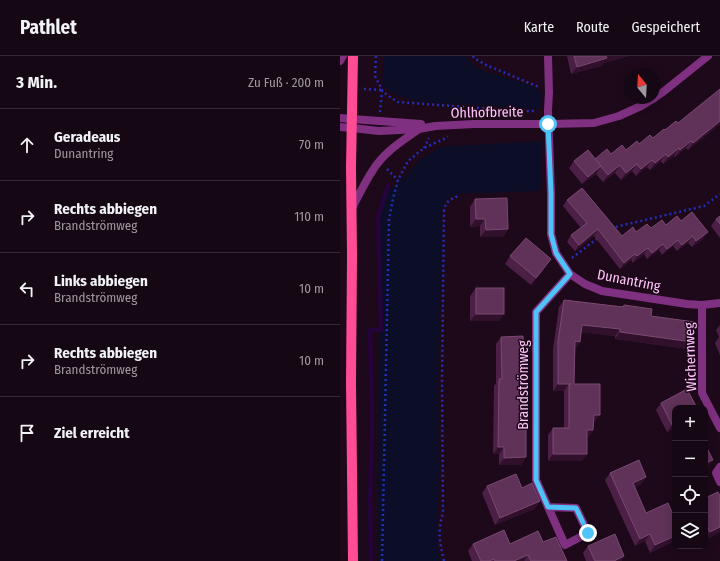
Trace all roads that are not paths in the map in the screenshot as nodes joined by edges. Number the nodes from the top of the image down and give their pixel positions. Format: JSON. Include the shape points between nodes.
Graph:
{"nodes":[{"id":1,"x":343,"y":56,"type":"edge"},
{"id":2,"x":354,"y":56,"type":"edge"},
{"id":3,"x":548,"y":56,"type":"edge"},
{"id":4,"x":708,"y":56,"type":"edge"},
{"id":5,"x":340,"y":61,"type":"edge"},
{"id":6,"x":660,"y":94,"type":"edge"},
{"id":7,"x":644,"y":104,"type":"edge"},
{"id":8,"x":340,"y":118,"type":"edge"},
{"id":9,"x":352,"y":124,"type":"junction"},
{"id":10,"x":548,"y":124,"type":"junction"},
{"id":11,"x":436,"y":126,"type":"junction"},
{"id":12,"x":340,"y":127,"type":"edge"},
{"id":13,"x":419,"y":129,"type":"junction"},
{"id":14,"x":351,"y":209,"type":"junction"},
{"id":15,"x":570,"y":274,"type":"junction"},
{"id":16,"x":720,"y":303,"type":"edge"},
{"id":17,"x":702,"y":305,"type":"junction"},
{"id":18,"x":720,"y":428,"type":"edge"},
{"id":19,"x":720,"y":467,"type":"edge"},
{"id":20,"x":720,"y":482,"type":"edge"},
{"id":21,"x":548,"y":507,"type":"junction"},
{"id":22,"x":352,"y":561,"type":"edge"}],
"edges":[{"from":1,"to":5,"type":"street"},
{"from":2,"to":9,"type":"main road"},
{"from":3,"to":10,"type":"street","name":"Dunantring"},
{"from":4,"to":6,"type":"street","name":"Ohlhofbreite"},
{"from":7,"to":10,"type":"street","name":"Ohlhofbreite","via":[[594,123]]},
{"from":8,"to":9,"type":"street"},
{"from":9,"to":11,"type":"street","name":"Ohlhofbreite"},
{"from":9,"to":12,"type":"street"},
{"from":9,"to":13,"type":"street","name":"Ohlhofbreite","via":[[379,131]]},
{"from":9,"to":14,"type":"main road"},
{"from":10,"to":11,"type":"street","name":"Ohlhofbreite"},
{"from":10,"to":15,"type":"street","name":"Dunantring","via":[[551,234],[556,253]]},
{"from":11,"to":13,"type":"street","name":"Ohlhofbreite"},
{"from":13,"to":14,"type":"street","name":"Ohlhofbreite","via":[[380,161]]},
{"from":14,"to":22,"type":"main road"},
{"from":15,"to":17,"type":"street","name":"Dunantring","via":[[602,291]]},
{"from":15,"to":21,"type":"street","name":"Brandströmweg","via":[[536,312],[536,480]]},
{"from":16,"to":17,"type":"street","name":"Dunantring"},
{"from":17,"to":18,"type":"street","name":"Wichernweg","via":[[702,393]]},
{"from":19,"to":20,"type":"street","via":[[716,473]]},
{"from":21,"to":21,"type":"street","name":"Brandströmweg","via":[[565,545],[588,533],[576,508]]}]}
